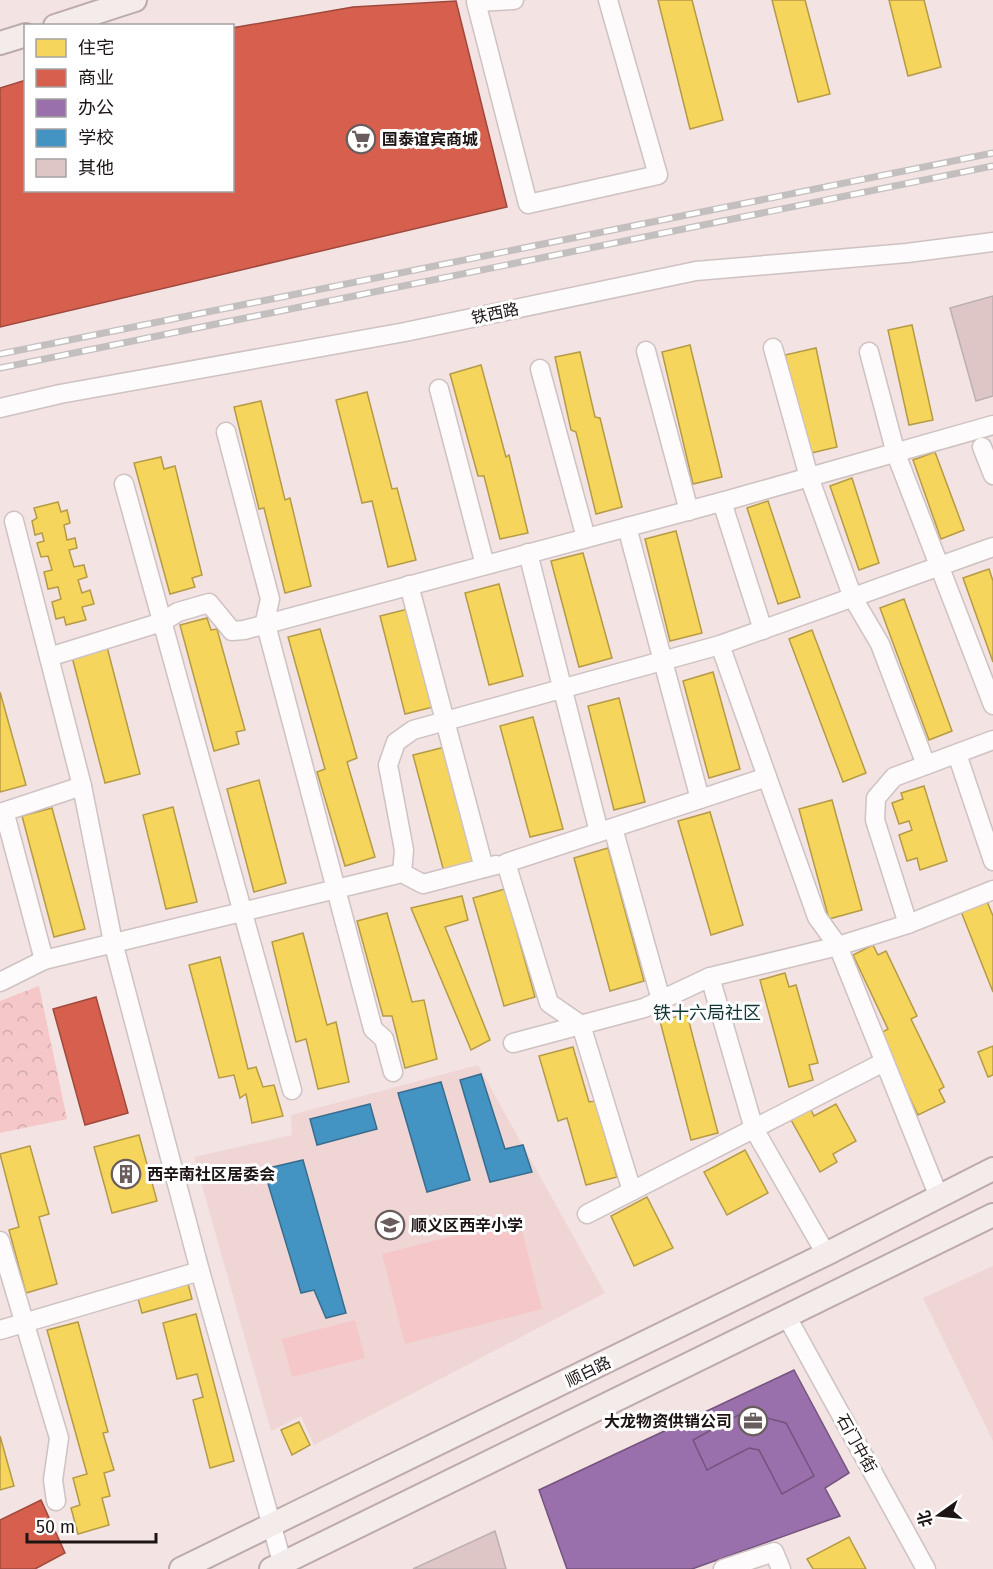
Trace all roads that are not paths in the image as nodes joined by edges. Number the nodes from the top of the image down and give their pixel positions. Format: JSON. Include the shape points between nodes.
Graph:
{"nodes":[{"id":1,"x":135,"y":0,"type":"edge"},
{"id":2,"x":512,"y":0,"type":"edge"},
{"id":3,"x":608,"y":0,"type":"edge"},
{"id":4,"x":61,"y":24,"type":"edge"},
{"id":5,"x":24,"y":36,"type":"edge"},
{"id":6,"x":0,"y":43,"type":"edge"},
{"id":7,"x":993,"y":242,"type":"edge"},
{"id":8,"x":773,"y":348,"type":"dead end"},
{"id":9,"x":646,"y":351,"type":"dead end"},
{"id":10,"x":869,"y":352,"type":"dead end"},
{"id":11,"x":540,"y":369,"type":"dead end"},
{"id":12,"x":439,"y":389,"type":"dead end"},
{"id":13,"x":0,"y":408,"type":"edge"},
{"id":14,"x":993,"y":425,"type":"edge"},
{"id":15,"x":225,"y":432,"type":"dead end"},
{"id":16,"x":982,"y":447,"type":"dead end"},
{"id":17,"x":896,"y":454,"type":"junction"},
{"id":18,"x":993,"y":475,"type":"edge"},
{"id":19,"x":809,"y":477,"type":"junction"},
{"id":20,"x":124,"y":484,"type":"dead end"},
{"id":21,"x":722,"y":502,"type":"junction"},
{"id":22,"x":689,"y":511,"type":"junction"},
{"id":23,"x":14,"y":521,"type":"dead end"},
{"id":24,"x":627,"y":527,"type":"junction"},
{"id":25,"x":586,"y":538,"type":"junction"},
{"id":26,"x":993,"y":548,"type":"edge"},
{"id":27,"x":528,"y":553,"type":"junction"},
{"id":28,"x":485,"y":565,"type":"junction"},
{"id":29,"x":938,"y":567,"type":"junction"},
{"id":30,"x":409,"y":585,"type":"junction"},
{"id":31,"x":853,"y":598,"type":"junction"},
{"id":32,"x":162,"y":622,"type":"junction"},
{"id":33,"x":266,"y":624,"type":"junction"},
{"id":34,"x":762,"y":630,"type":"junction"},
{"id":35,"x":720,"y":645,"type":"junction"},
{"id":36,"x":49,"y":657,"type":"junction"},
{"id":37,"x":663,"y":661,"type":"junction"},
{"id":38,"x":562,"y":689,"type":"junction"},
{"id":39,"x":993,"y":705,"type":"edge"},
{"id":40,"x":445,"y":721,"type":"junction"},
{"id":41,"x":993,"y":740,"type":"edge"},
{"id":42,"x":957,"y":754,"type":"junction"},
{"id":43,"x":926,"y":765,"type":"junction"},
{"id":44,"x":767,"y":777,"type":"junction"},
{"id":45,"x":82,"y":786,"type":"junction"},
{"id":46,"x":700,"y":799,"type":"junction"},
{"id":47,"x":0,"y":814,"type":"edge"},
{"id":48,"x":606,"y":830,"type":"junction"},
{"id":49,"x":993,"y":861,"type":"edge"},
{"id":50,"x":506,"y":863,"type":"junction"},
{"id":51,"x":484,"y":868,"type":"junction"},
{"id":52,"x":402,"y":873,"type":"junction"},
{"id":53,"x":336,"y":889,"type":"junction"},
{"id":54,"x":993,"y":890,"type":"edge"},
{"id":55,"x":243,"y":911,"type":"junction"},
{"id":56,"x":908,"y":924,"type":"junction"},
{"id":57,"x":113,"y":942,"type":"junction"},
{"id":58,"x":838,"y":946,"type":"junction"},
{"id":59,"x":44,"y":960,"type":"junction"},
{"id":60,"x":710,"y":977,"type":"junction"},
{"id":61,"x":0,"y":982,"type":"edge"},
{"id":62,"x":661,"y":1000,"type":"junction"},
{"id":63,"x":581,"y":1025,"type":"junction"},
{"id":64,"x":513,"y":1043,"type":"dead end"},
{"id":65,"x":885,"y":1062,"type":"junction"},
{"id":66,"x":393,"y":1072,"type":"dead end"},
{"id":67,"x":292,"y":1090,"type":"dead end"},
{"id":68,"x":754,"y":1129,"type":"junction"},
{"id":69,"x":993,"y":1169,"type":"edge"},
{"id":70,"x":632,"y":1191,"type":"junction"},
{"id":71,"x":939,"y":1197,"type":"junction"},
{"id":72,"x":587,"y":1214,"type":"dead end"},
{"id":73,"x":993,"y":1215,"type":"edge"},
{"id":74,"x":0,"y":1241,"type":"edge"},
{"id":75,"x":826,"y":1254,"type":"junction"},
{"id":76,"x":200,"y":1271,"type":"junction"},
{"id":77,"x":787,"y":1317,"type":"junction"},
{"id":78,"x":24,"y":1322,"type":"junction"},
{"id":79,"x":0,"y":1330,"type":"edge"},
{"id":80,"x":56,"y":1501,"type":"dead end"},
{"id":81,"x":271,"y":1526,"type":"junction"},
{"id":82,"x":279,"y":1567,"type":"edge"},
{"id":83,"x":181,"y":1569,"type":"edge"},
{"id":84,"x":723,"y":1569,"type":"edge"},
{"id":85,"x":781,"y":1569,"type":"edge"},
{"id":86,"x":926,"y":1569,"type":"edge"}],
"edges":[{"from":1,"to":4,"type":"main road"},
{"from":2,"to":3,"type":"street","via":[[476,2],[528,204],[658,174]]},
{"from":5,"to":6,"type":"main road"},
{"from":7,"to":13,"type":"street","name":"铁西路","via":[[696,271],[405,332]]},
{"from":8,"to":19,"type":"street"},
{"from":9,"to":22,"type":"street"},
{"from":10,"to":17,"type":"street"},
{"from":11,"to":25,"type":"street"},
{"from":12,"to":28,"type":"street"},
{"from":14,"to":17,"type":"street"},
{"from":15,"to":33,"type":"street","via":[[270,599]]},
{"from":16,"to":18,"type":"street"},
{"from":17,"to":19,"type":"street"},
{"from":17,"to":29,"type":"street"},
{"from":19,"to":21,"type":"street"},
{"from":19,"to":31,"type":"street"},
{"from":20,"to":32,"type":"street"},
{"from":21,"to":22,"type":"street"},
{"from":21,"to":34,"type":"street"},
{"from":22,"to":24,"type":"street"},
{"from":23,"to":36,"type":"street"},
{"from":24,"to":25,"type":"street"},
{"from":24,"to":37,"type":"street"},
{"from":25,"to":27,"type":"street"},
{"from":26,"to":29,"type":"street"},
{"from":27,"to":28,"type":"street"},
{"from":27,"to":38,"type":"street"},
{"from":28,"to":30,"type":"street"},
{"from":29,"to":31,"type":"street"},
{"from":29,"to":39,"type":"street"},
{"from":30,"to":33,"type":"street"},
{"from":30,"to":40,"type":"street"},
{"from":31,"to":34,"type":"street"},
{"from":31,"to":43,"type":"street","via":[[880,644]]},
{"from":32,"to":33,"type":"street","via":[[178,612],[209,603],[232,631]]},
{"from":32,"to":36,"type":"street"},
{"from":32,"to":55,"type":"street"},
{"from":33,"to":53,"type":"street"},
{"from":34,"to":35,"type":"street"},
{"from":35,"to":37,"type":"street"},
{"from":35,"to":44,"type":"street"},
{"from":36,"to":45,"type":"street"},
{"from":37,"to":38,"type":"street"},
{"from":37,"to":46,"type":"street"},
{"from":38,"to":40,"type":"street"},
{"from":38,"to":48,"type":"street"},
{"from":40,"to":51,"type":"street"},
{"from":40,"to":52,"type":"street","via":[[413,730],[396,742],[388,765],[404,850]]},
{"from":41,"to":42,"type":"street"},
{"from":42,"to":43,"type":"street"},
{"from":42,"to":49,"type":"street"},
{"from":43,"to":56,"type":"street","via":[[894,777],[876,798],[875,819]]},
{"from":44,"to":46,"type":"street"},
{"from":44,"to":58,"type":"street","via":[[817,917]]},
{"from":45,"to":47,"type":"street"},
{"from":45,"to":57,"type":"street"},
{"from":46,"to":48,"type":"street"},
{"from":47,"to":59,"type":"street","via":[[6,818]]},
{"from":48,"to":50,"type":"street"},
{"from":48,"to":62,"type":"street"},
{"from":50,"to":51,"type":"street"},
{"from":50,"to":63,"type":"street","via":[[549,1003]]},
{"from":51,"to":52,"type":"street","via":[[423,884]]},
{"from":52,"to":53,"type":"street"},
{"from":53,"to":55,"type":"street"},
{"from":53,"to":66,"type":"street","via":[[373,1029],[384,1039]]},
{"from":54,"to":56,"type":"street"},
{"from":55,"to":57,"type":"street"},
{"from":55,"to":67,"type":"street"},
{"from":56,"to":58,"type":"street"},
{"from":57,"to":59,"type":"street"},
{"from":57,"to":76,"type":"street"},
{"from":58,"to":60,"type":"street"},
{"from":58,"to":65,"type":"street"},
{"from":59,"to":61,"type":"street"},
{"from":60,"to":62,"type":"street"},
{"from":60,"to":68,"type":"street"},
{"from":62,"to":63,"type":"street"},
{"from":63,"to":64,"type":"street"},
{"from":63,"to":70,"type":"street"},
{"from":65,"to":68,"type":"street"},
{"from":65,"to":71,"type":"street"},
{"from":68,"to":70,"type":"street"},
{"from":68,"to":75,"type":"street"},
{"from":69,"to":71,"type":"main road","name":"顺白路"},
{"from":70,"to":72,"type":"street"},
{"from":71,"to":75,"type":"main road","name":"顺白路"},
{"from":73,"to":77,"type":"main road"},
{"from":74,"to":78,"type":"street"},
{"from":75,"to":81,"type":"main road","name":"顺白路"},
{"from":76,"to":78,"type":"street"},
{"from":76,"to":81,"type":"street"},
{"from":77,"to":82,"type":"main road"},
{"from":77,"to":86,"type":"street","name":"石门中街"},
{"from":78,"to":79,"type":"street"},
{"from":78,"to":80,"type":"street","via":[[59,1438],[52,1480]]},
{"from":81,"to":82,"type":"street"},
{"from":81,"to":83,"type":"main road","name":"顺白路"},
{"from":84,"to":85,"type":"street","via":[[774,1552]]}]}
